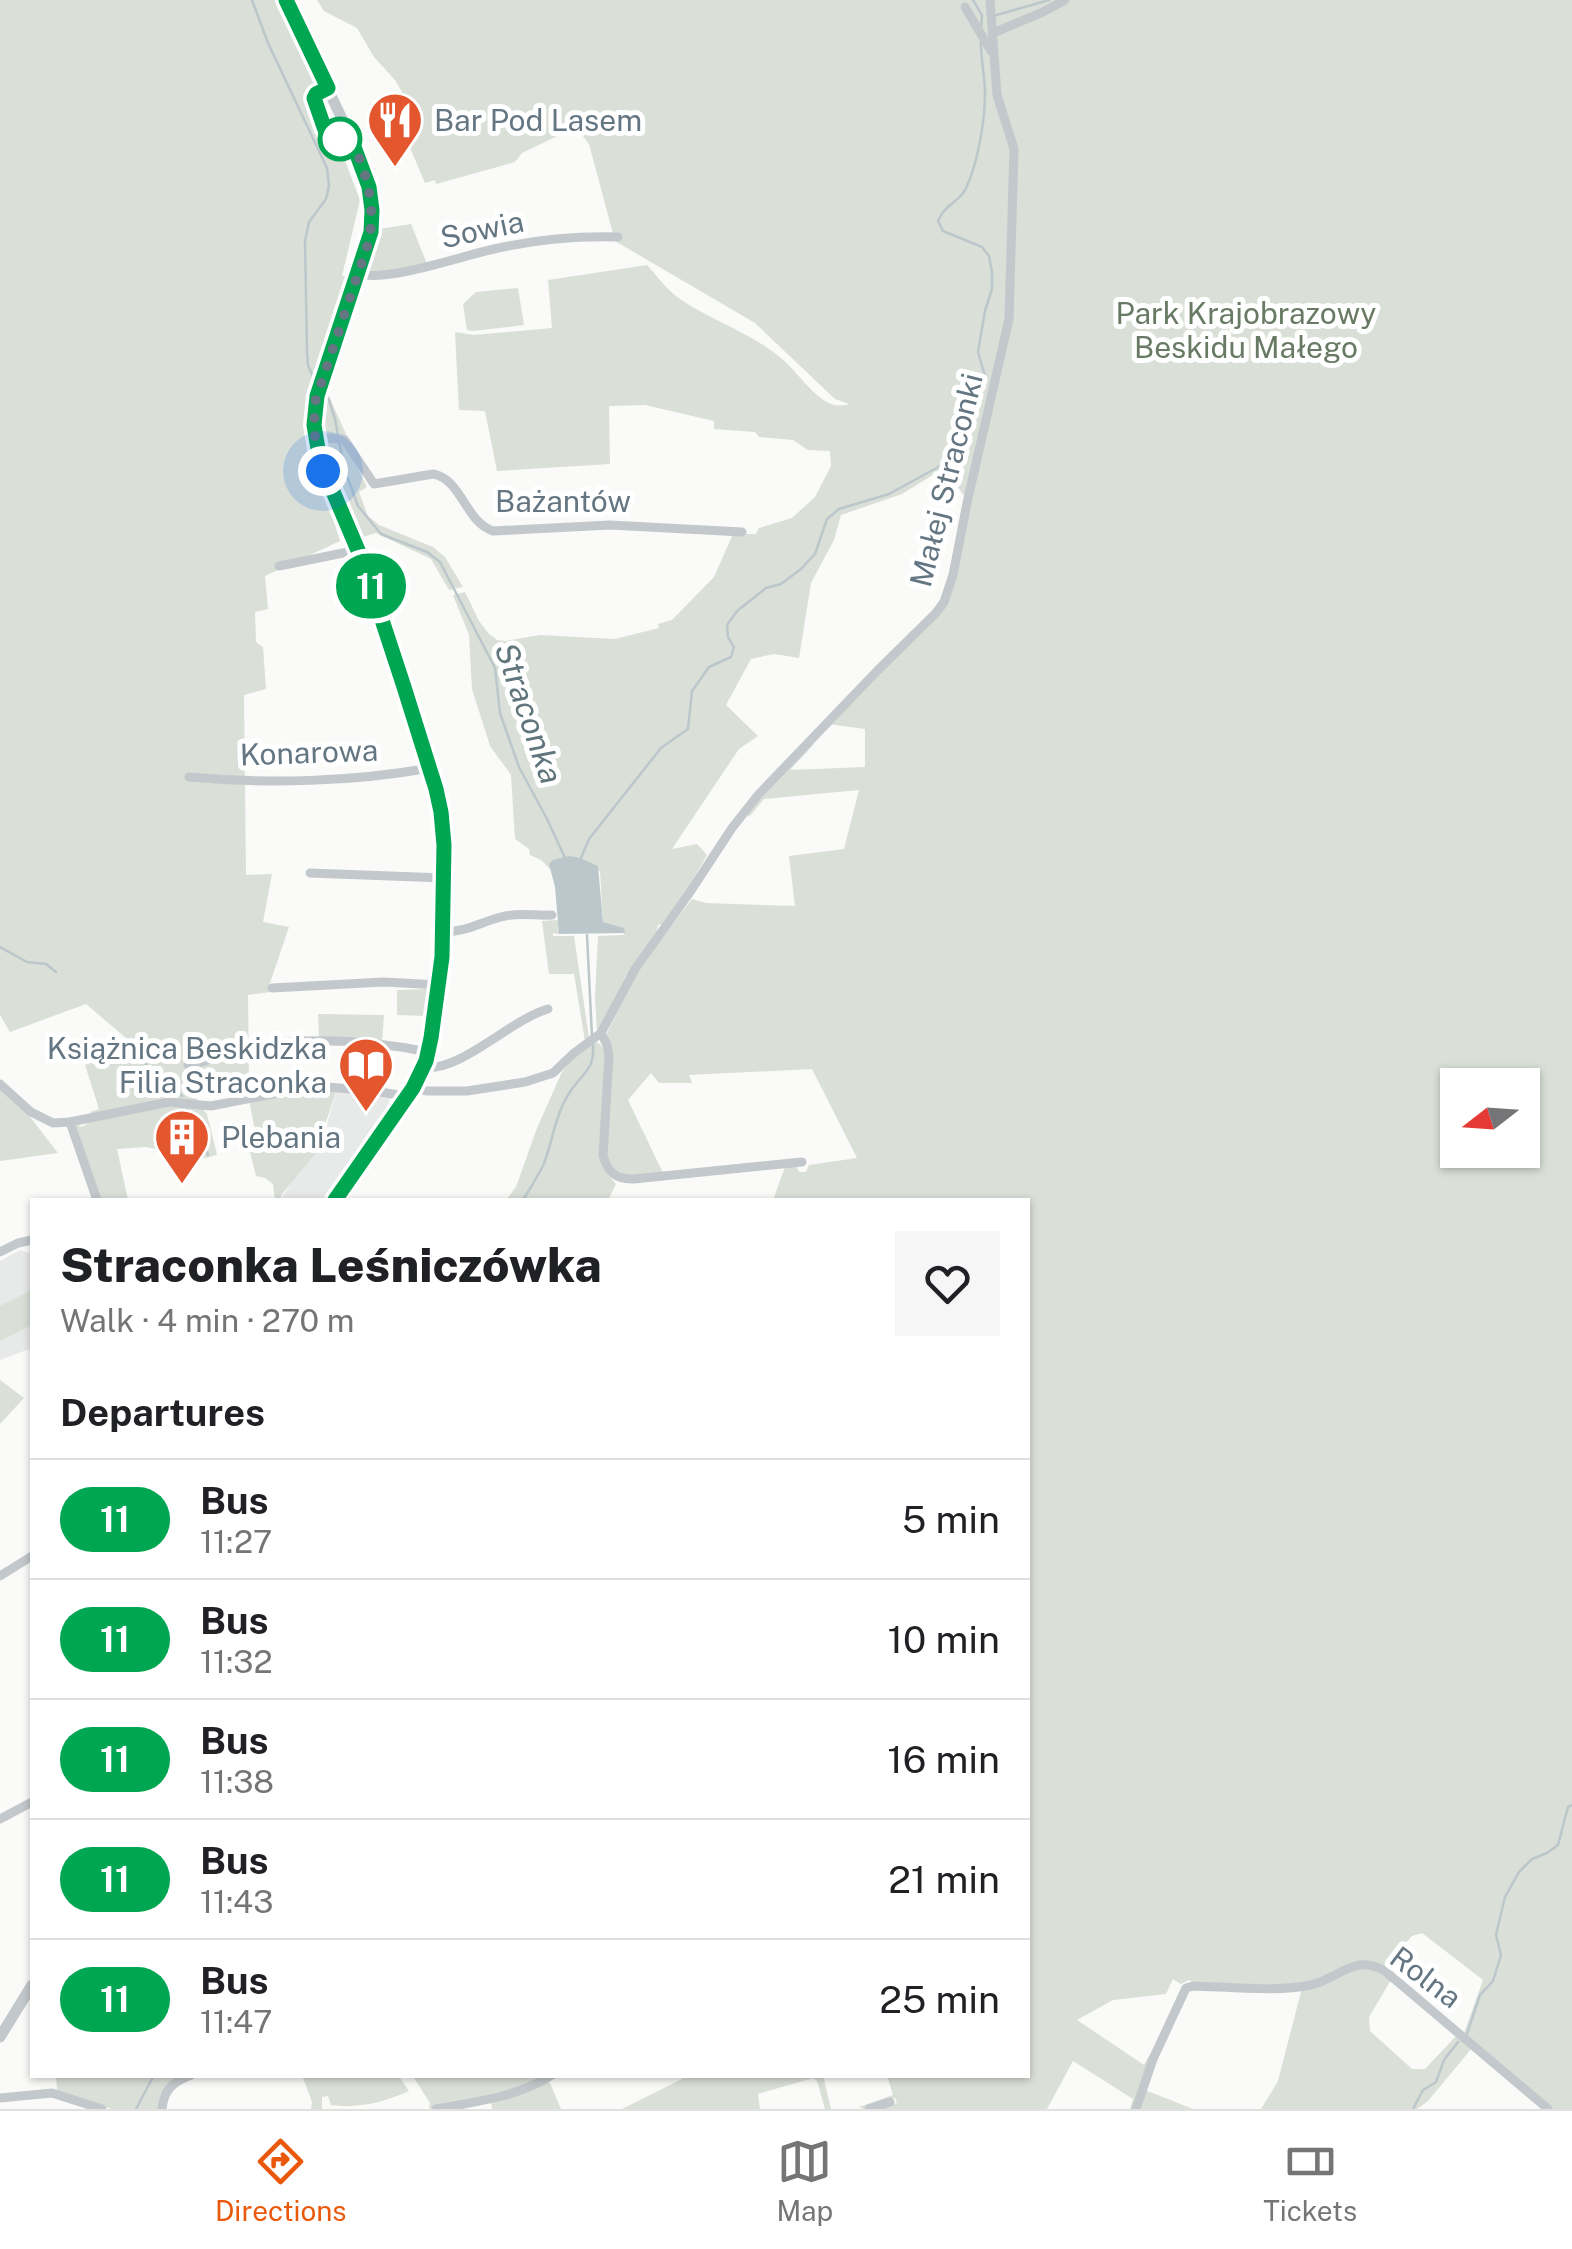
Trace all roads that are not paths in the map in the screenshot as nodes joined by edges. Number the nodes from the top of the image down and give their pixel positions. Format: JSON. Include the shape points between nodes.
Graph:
{"nodes":[{"id":1,"x":286,"y":0,"type":"edge"},
{"id":2,"x":990,"y":0,"type":"edge"},
{"id":3,"x":1065,"y":0,"type":"edge"},
{"id":4,"x":965,"y":6,"type":"edge"},
{"id":5,"x":990,"y":25,"type":"junction"},
{"id":6,"x":994,"y":52,"type":"junction"},
{"id":7,"x":618,"y":237,"type":"dead end"},
{"id":8,"x":359,"y":274,"type":"junction"},
{"id":9,"x":315,"y":438,"type":"junction"},
{"id":10,"x":742,"y":532,"type":"dead end"},
{"id":11,"x":358,"y":550,"type":"junction"},
{"id":12,"x":279,"y":566,"type":"dead end"},
{"id":13,"x":430,"y":768,"type":"junction"},
{"id":14,"x":189,"y":777,"type":"dead end"},
{"id":15,"x":310,"y":873,"type":"dead end"},
{"id":16,"x":444,"y":878,"type":"junction"},
{"id":17,"x":552,"y":916,"type":"dead end"},
{"id":18,"x":444,"y":932,"type":"junction"},
{"id":19,"x":439,"y":985,"type":"junction"},
{"id":20,"x":272,"y":988,"type":"dead end"},
{"id":21,"x":548,"y":1010,"type":"dead end"},
{"id":22,"x":599,"y":1035,"type":"junction"},
{"id":23,"x":428,"y":1052,"type":"junction"},
{"id":24,"x":188,"y":1065,"type":"dead end"},
{"id":25,"x":424,"y":1067,"type":"junction"},
{"id":26,"x":0,"y":1084,"type":"edge"},
{"id":27,"x":409,"y":1094,"type":"junction"},
{"id":28,"x":70,"y":1122,"type":"junction"},
{"id":29,"x":802,"y":1162,"type":"dead end"},
{"id":30,"x":96,"y":1198,"type":"edge"},
{"id":31,"x":336,"y":1198,"type":"edge"},
{"id":32,"x":30,"y":1240,"type":"edge"},
{"id":33,"x":0,"y":1252,"type":"edge"},
{"id":34,"x":30,"y":1557,"type":"edge"},
{"id":35,"x":0,"y":1576,"type":"edge"},
{"id":36,"x":30,"y":1803,"type":"edge"},
{"id":37,"x":0,"y":1819,"type":"edge"},
{"id":38,"x":30,"y":1988,"type":"edge"},
{"id":39,"x":0,"y":2037,"type":"edge"},
{"id":40,"x":184,"y":2078,"type":"edge"},
{"id":41,"x":547,"y":2078,"type":"edge"},
{"id":42,"x":0,"y":2098,"type":"edge"},
{"id":43,"x":890,"y":2102,"type":"dead end"},
{"id":44,"x":102,"y":2109,"type":"edge"},
{"id":45,"x":162,"y":2109,"type":"edge"},
{"id":46,"x":436,"y":2109,"type":"edge"},
{"id":47,"x":870,"y":2109,"type":"edge"},
{"id":48,"x":1136,"y":2109,"type":"edge"},
{"id":49,"x":1548,"y":2109,"type":"edge"}],
"edges":[{"from":1,"to":8,"type":"street","via":[[368,181],[371,232]]},
{"from":2,"to":5,"type":"street","name":"Małej Straconki"},
{"from":3,"to":5,"type":"street"},
{"from":4,"to":5,"type":"street"},
{"from":4,"to":6,"type":"street"},
{"from":5,"to":6,"type":"street","name":"Małej Straconki"},
{"from":6,"to":22,"type":"street","name":"Małej Straconki","via":[[1014,149],[1009,319],[949,592],[758,795],[634,969]]},
{"from":7,"to":8,"type":"street","name":"Sowia","via":[[514,245],[404,271]]},
{"from":8,"to":9,"type":"street","via":[[317,396]]},
{"from":9,"to":10,"type":"street","name":"Bażantów","via":[[348,444],[374,484],[440,475],[478,523],[493,531],[621,524]]},
{"from":9,"to":11,"type":"street"},
{"from":11,"to":12,"type":"street"},
{"from":11,"to":13,"type":"street"},
{"from":13,"to":14,"type":"street","name":"Konarowa","via":[[341,778]]},
{"from":13,"to":16,"type":"street","via":[[441,812]]},
{"from":15,"to":16,"type":"street"},
{"from":16,"to":18,"type":"street"},
{"from":17,"to":18,"type":"street","via":[[510,915]]},
{"from":18,"to":19,"type":"street"},
{"from":19,"to":20,"type":"street"},
{"from":19,"to":23,"type":"street"},
{"from":21,"to":25,"type":"street","via":[[440,1067]]},
{"from":22,"to":27,"type":"street","via":[[553,1073],[526,1082]]},
{"from":22,"to":29,"type":"street","via":[[608,1050],[603,1155],[615,1176]]},
{"from":23,"to":24,"type":"street","via":[[316,1039],[243,1048]]},
{"from":23,"to":25,"type":"street"},
{"from":25,"to":27,"type":"street"},
{"from":26,"to":28,"type":"street","via":[[45,1120]]},
{"from":27,"to":28,"type":"street","via":[[314,1086],[211,1106],[157,1104]]},
{"from":27,"to":31,"type":"street"},
{"from":28,"to":30,"type":"street"},
{"from":32,"to":33,"type":"street"},
{"from":34,"to":35,"type":"street"},
{"from":36,"to":37,"type":"street"},
{"from":38,"to":39,"type":"street"},
{"from":40,"to":45,"type":"street","via":[[168,2089]]},
{"from":41,"to":46,"type":"street"},
{"from":42,"to":44,"type":"street","via":[[52,2093]]},
{"from":43,"to":47,"type":"street"},
{"from":48,"to":49,"type":"street","name":"Rolna","via":[[1189,1986],[1299,1986],[1365,1964],[1376,1966]]}]}
